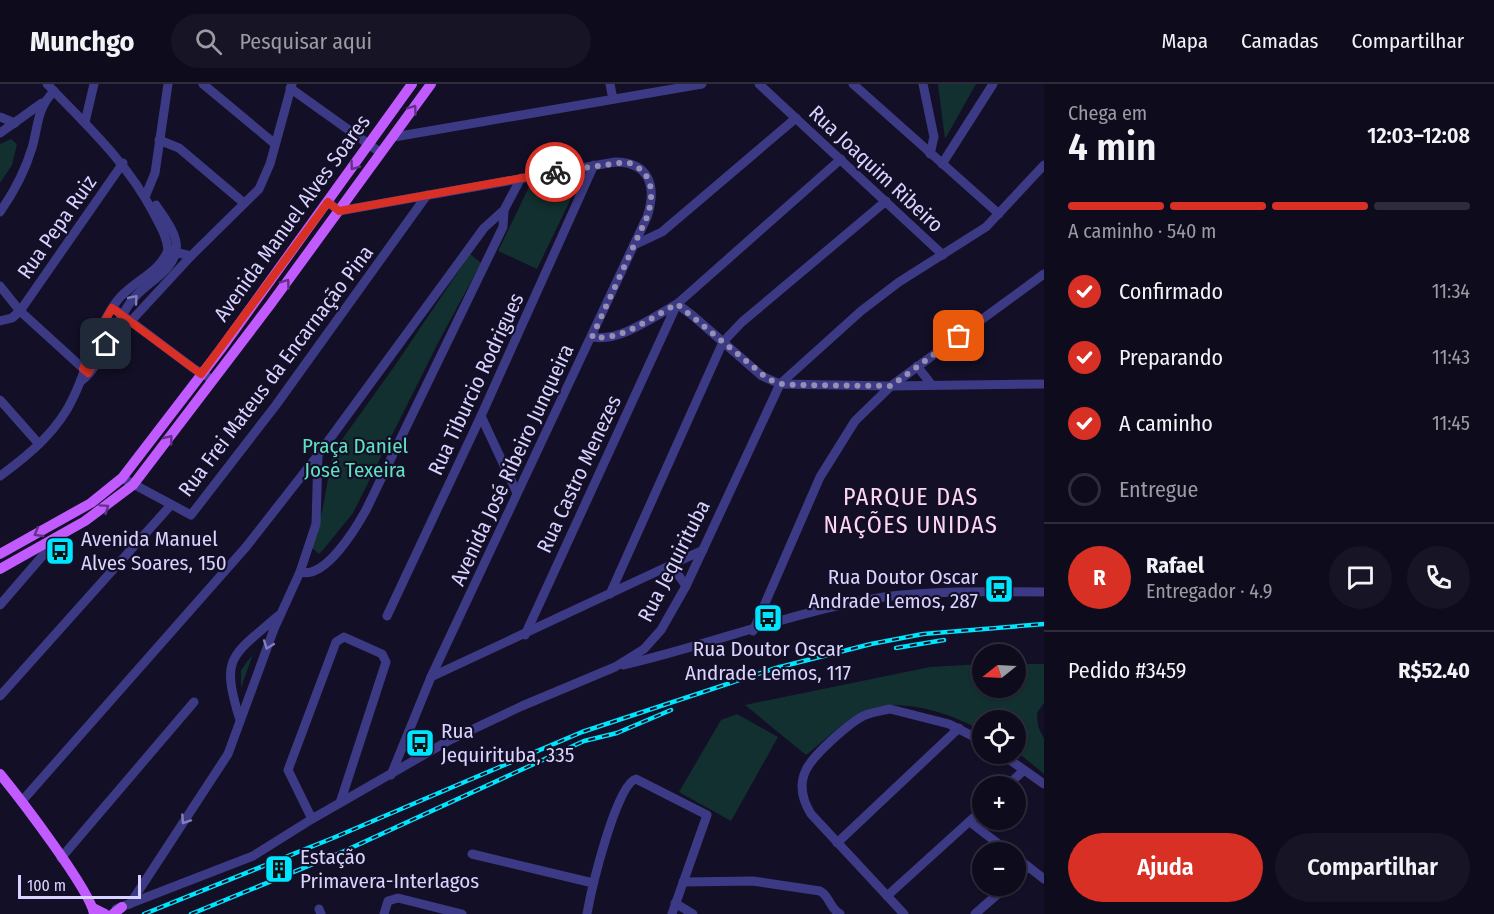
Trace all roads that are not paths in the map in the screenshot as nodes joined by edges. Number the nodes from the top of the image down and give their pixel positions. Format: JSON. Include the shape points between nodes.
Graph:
{"nodes":[{"id":1,"x":94,"y":84,"type":"edge"},
{"id":2,"x":168,"y":84,"type":"edge"},
{"id":3,"x":203,"y":84,"type":"edge"},
{"id":4,"x":412,"y":84,"type":"edge"},
{"id":5,"x":431,"y":84,"type":"edge"},
{"id":6,"x":610,"y":84,"type":"edge"},
{"id":7,"x":702,"y":84,"type":"edge"},
{"id":8,"x":759,"y":84,"type":"edge"},
{"id":9,"x":853,"y":84,"type":"edge"},
{"id":10,"x":923,"y":84,"type":"edge"},
{"id":11,"x":993,"y":84,"type":"edge"},
{"id":12,"x":291,"y":86,"type":"edge"},
{"id":13,"x":50,"y":87,"type":"edge"},
{"id":14,"x":613,"y":99,"type":"junction"},
{"id":15,"x":42,"y":104,"type":"junction"},
{"id":16,"x":0,"y":117,"type":"edge"},
{"id":17,"x":796,"y":118,"type":"junction"},
{"id":18,"x":85,"y":122,"type":"junction"},
{"id":19,"x":15,"y":123,"type":"junction"},
{"id":20,"x":0,"y":133,"type":"edge"},
{"id":21,"x":393,"y":136,"type":"junction"},
{"id":22,"x":159,"y":140,"type":"junction"},
{"id":23,"x":275,"y":144,"type":"junction"},
{"id":24,"x":370,"y":145,"type":"junction"},
{"id":25,"x":381,"y":153,"type":"junction"},
{"id":26,"x":930,"y":154,"type":"junction"},
{"id":27,"x":841,"y":159,"type":"junction"},
{"id":28,"x":123,"y":163,"type":"junction"},
{"id":29,"x":942,"y":164,"type":"junction"},
{"id":30,"x":594,"y":165,"type":"junction"},
{"id":31,"x":1044,"y":165,"type":"edge"},
{"id":32,"x":521,"y":178,"type":"junction"},
{"id":33,"x":145,"y":195,"type":"junction"},
{"id":34,"x":427,"y":195,"type":"junction"},
{"id":35,"x":886,"y":201,"type":"junction"},
{"id":36,"x":244,"y":202,"type":"junction"},
{"id":37,"x":328,"y":202,"type":"junction"},
{"id":38,"x":504,"y":210,"type":"junction"},
{"id":39,"x":339,"y":211,"type":"junction"},
{"id":40,"x":0,"y":212,"type":"edge"},
{"id":41,"x":999,"y":214,"type":"junction"},
{"id":42,"x":634,"y":246,"type":"junction"},
{"id":43,"x":172,"y":251,"type":"junction"},
{"id":44,"x":943,"y":255,"type":"junction"},
{"id":45,"x":192,"y":256,"type":"junction"},
{"id":46,"x":1044,"y":274,"type":"edge"},
{"id":47,"x":0,"y":286,"type":"edge"},
{"id":48,"x":677,"y":304,"type":"junction"},
{"id":49,"x":112,"y":308,"type":"junction"},
{"id":50,"x":20,"y":311,"type":"junction"},
{"id":51,"x":122,"y":314,"type":"junction"},
{"id":52,"x":654,"y":316,"type":"junction"},
{"id":53,"x":0,"y":321,"type":"edge"},
{"id":54,"x":131,"y":321,"type":"junction"},
{"id":55,"x":667,"y":329,"type":"junction"},
{"id":56,"x":592,"y":337,"type":"junction"},
{"id":57,"x":723,"y":342,"type":"junction"},
{"id":58,"x":917,"y":366,"type":"junction"},
{"id":59,"x":86,"y":371,"type":"junction"},
{"id":60,"x":201,"y":374,"type":"junction"},
{"id":61,"x":213,"y":380,"type":"junction"},
{"id":62,"x":780,"y":384,"type":"junction"},
{"id":63,"x":931,"y":384,"type":"junction"},
{"id":64,"x":1044,"y":384,"type":"edge"},
{"id":65,"x":891,"y":386,"type":"junction"},
{"id":66,"x":0,"y":400,"type":"edge"},
{"id":67,"x":482,"y":416,"type":"junction"},
{"id":68,"x":39,"y":444,"type":"junction"},
{"id":69,"x":318,"y":455,"type":"junction"},
{"id":70,"x":0,"y":476,"type":"edge"},
{"id":71,"x":122,"y":478,"type":"junction"},
{"id":72,"x":133,"y":485,"type":"junction"},
{"id":73,"x":517,"y":493,"type":"junction"},
{"id":74,"x":171,"y":506,"type":"junction"},
{"id":75,"x":59,"y":536,"type":"junction"},
{"id":76,"x":703,"y":550,"type":"junction"},
{"id":77,"x":0,"y":554,"type":"edge"},
{"id":78,"x":667,"y":568,"type":"junction"},
{"id":79,"x":0,"y":569,"type":"edge"},
{"id":80,"x":300,"y":572,"type":"junction"},
{"id":81,"x":686,"y":586,"type":"junction"},
{"id":82,"x":1044,"y":592,"type":"edge"},
{"id":83,"x":610,"y":594,"type":"junction"},
{"id":84,"x":0,"y":605,"type":"edge"},
{"id":85,"x":281,"y":613,"type":"junction"},
{"id":86,"x":387,"y":616,"type":"dead end"},
{"id":87,"x":753,"y":630,"type":"junction"},
{"id":88,"x":525,"y":635,"type":"junction"},
{"id":89,"x":644,"y":649,"type":"junction"},
{"id":90,"x":658,"y":658,"type":"junction"},
{"id":91,"x":615,"y":667,"type":"junction"},
{"id":92,"x":431,"y":678,"type":"junction"},
{"id":93,"x":0,"y":696,"type":"edge"},
{"id":94,"x":194,"y":702,"type":"dead end"},
{"id":95,"x":240,"y":720,"type":"junction"},
{"id":96,"x":960,"y":728,"type":"junction"},
{"id":97,"x":972,"y":735,"type":"edge"},
{"id":98,"x":1016,"y":764,"type":"edge"},
{"id":99,"x":1024,"y":770,"type":"junction"},
{"id":100,"x":0,"y":774,"type":"edge"},
{"id":101,"x":391,"y":775,"type":"junction"},
{"id":102,"x":1018,"y":776,"type":"edge"},
{"id":103,"x":1044,"y":784,"type":"edge"},
{"id":104,"x":22,"y":801,"type":"junction"},
{"id":105,"x":340,"y":803,"type":"junction"},
{"id":106,"x":312,"y":819,"type":"junction"},
{"id":107,"x":970,"y":822,"type":"joint"},
{"id":108,"x":996,"y":842,"type":"edge"},
{"id":109,"x":837,"y":843,"type":"junction"},
{"id":110,"x":472,"y":854,"type":"dead end"},
{"id":111,"x":61,"y":858,"type":"junction"},
{"id":112,"x":1028,"y":867,"type":"edge"},
{"id":113,"x":1044,"y":879,"type":"edge"},
{"id":114,"x":683,"y":882,"type":"junction"},
{"id":115,"x":593,"y":883,"type":"junction"},
{"id":116,"x":887,"y":896,"type":"junction"},
{"id":117,"x":995,"y":896,"type":"edge"},
{"id":118,"x":675,"y":903,"type":"junction"},
{"id":119,"x":122,"y":908,"type":"edge"},
{"id":120,"x":834,"y":912,"type":"edge"},
{"id":121,"x":100,"y":913,"type":"edge"},
{"id":122,"x":384,"y":914,"type":"edge"},
{"id":123,"x":462,"y":914,"type":"edge"},
{"id":124,"x":587,"y":914,"type":"edge"},
{"id":125,"x":672,"y":914,"type":"edge"},
{"id":126,"x":693,"y":914,"type":"edge"},
{"id":127,"x":904,"y":914,"type":"edge"},
{"id":128,"x":975,"y":914,"type":"edge"}],
"edges":[{"from":1,"to":18,"type":"street"},
{"from":2,"to":22,"type":"street"},
{"from":3,"to":23,"type":"street"},
{"from":4,"to":24,"type":"main road","name":"Avenida Manuel Alves Soares"},
{"from":21,"to":5,"type":"main road","name":"Avenida Manuel Alves Soares","one_way":true},
{"from":6,"to":14,"type":"street"},
{"from":7,"to":14,"type":"street"},
{"from":8,"to":17,"type":"street","name":"Rua Joaquim Ribeiro"},
{"from":9,"to":26,"type":"street"},
{"from":10,"to":26,"type":"street","via":[[934,137]]},
{"from":11,"to":29,"type":"street"},
{"from":12,"to":23,"type":"street"},
{"from":12,"to":24,"type":"street"},
{"from":13,"to":15,"type":"street"},
{"from":13,"to":18,"type":"street"},
{"from":14,"to":21,"type":"street"},
{"from":15,"to":19,"type":"street"},
{"from":15,"to":40,"type":"street","via":[[24,172]]},
{"from":16,"to":19,"type":"street"},
{"from":17,"to":27,"type":"street","name":"Rua Joaquim Ribeiro"},
{"from":17,"to":42,"type":"street","via":[[662,232]]},
{"from":18,"to":28,"type":"street"},
{"from":19,"to":20,"type":"street"},
{"from":21,"to":25,"type":"main road","name":"Avenida Manuel Alves Soares"},
{"from":22,"to":33,"type":"street","via":[[154,173]]},
{"from":22,"to":36,"type":"street","via":[[179,147]]},
{"from":23,"to":36,"type":"street","via":[[259,189]]},
{"from":24,"to":25,"type":"street"},
{"from":24,"to":37,"type":"main road","name":"Avenida Manuel Alves Soares","one_way":true},
{"from":25,"to":39,"type":"main road","name":"Avenida Manuel Alves Soares"},
{"from":26,"to":29,"type":"street"},
{"from":27,"to":35,"type":"street","name":"Rua Joaquim Ribeiro"},
{"from":27,"to":48,"type":"street"},
{"from":28,"to":33,"type":"street"},
{"from":28,"to":50,"type":"street","name":"Rua Pepa Ruiz"},
{"from":29,"to":41,"type":"street"},
{"from":30,"to":32,"type":"street","name":"Avenida José Ribeiro Junqueira"},
{"from":30,"to":42,"type":"street","name":"Avenida José Ribeiro Junqueira","via":[[626,162],[646,174],[652,199]]},
{"from":30,"to":67,"type":"street","name":"Rua Tiburcio Rodrigues"},
{"from":31,"to":41,"type":"street","name":"Rua Jequirituba"},
{"from":32,"to":34,"type":"street","name":"Avenida José Ribeiro Junqueira"},
{"from":32,"to":38,"type":"street"},
{"from":33,"to":43,"type":"street"},
{"from":34,"to":39,"type":"street","name":"Avenida José Ribeiro Junqueira"},
{"from":34,"to":74,"type":"street","name":"Rua Frei Mateus da Encarnação Pina","via":[[201,503],[190,515]]},
{"from":35,"to":44,"type":"street","name":"Rua Joaquim Ribeiro"},
{"from":35,"to":57,"type":"street"},
{"from":36,"to":45,"type":"street"},
{"from":37,"to":39,"type":"street"},
{"from":37,"to":60,"type":"main road","name":"Avenida Manuel Alves Soares"},
{"from":38,"to":69,"type":"street","via":[[484,228]]},
{"from":38,"to":80,"type":"street","via":[[503,227],[366,510],[341,549],[310,573]]},
{"from":61,"to":39,"type":"main road","name":"Avenida Manuel Alves Soares","one_way":true},
{"from":41,"to":44,"type":"street","name":"Rua Jequirituba"},
{"from":42,"to":56,"type":"street","name":"Avenida José Ribeiro Junqueira"},
{"from":43,"to":45,"type":"street"},
{"from":43,"to":49,"type":"street","via":[[127,289]]},
{"from":51,"to":43,"type":"street","one_way":true,"via":[[133,298],[170,264]]},
{"from":44,"to":62,"type":"street","name":"Rua Jequirituba","via":[[898,282],[861,311]]},
{"from":45,"to":54,"type":"street"},
{"from":46,"to":58,"type":"street"},
{"from":47,"to":50,"type":"street"},
{"from":48,"to":52,"type":"street"},
{"from":48,"to":55,"type":"street","name":"Rua Castro Menezes"},
{"from":48,"to":57,"type":"street"},
{"from":49,"to":51,"type":"street"},
{"from":49,"to":59,"type":"street","via":[[96,337]]},
{"from":50,"to":53,"type":"street"},
{"from":50,"to":59,"type":"street"},
{"from":51,"to":54,"type":"street"},
{"from":51,"to":59,"type":"street"},
{"from":52,"to":55,"type":"street"},
{"from":52,"to":56,"type":"street","via":[[610,338]]},
{"from":54,"to":60,"type":"street"},
{"from":55,"to":88,"type":"street","name":"Rua Castro Menezes","via":[[575,520]]},
{"from":56,"to":73,"type":"street","name":"Avenida José Ribeiro Junqueira"},
{"from":57,"to":62,"type":"street","via":[[762,376]]},
{"from":57,"to":83,"type":"street"},
{"from":58,"to":63,"type":"street"},
{"from":58,"to":65,"type":"street"},
{"from":59,"to":68,"type":"street","via":[[74,397]]},
{"from":60,"to":61,"type":"street"},
{"from":60,"to":71,"type":"main road","name":"Avenida Manuel Alves Soares"},
{"from":72,"to":61,"type":"main road","name":"Avenida Manuel Alves Soares","one_way":true},
{"from":62,"to":65,"type":"street"},
{"from":62,"to":76,"type":"street","name":"Rua Jequirituba"},
{"from":63,"to":64,"type":"street"},
{"from":63,"to":65,"type":"street"},
{"from":65,"to":87,"type":"street","via":[[855,421],[832,454]]},
{"from":66,"to":68,"type":"street"},
{"from":67,"to":73,"type":"street"},
{"from":67,"to":86,"type":"street","name":"Rua Tiburcio Rodrigues"},
{"from":68,"to":70,"type":"street"},
{"from":69,"to":80,"type":"street","via":[[316,524]]},
{"from":69,"to":104,"type":"street","via":[[246,547]]},
{"from":71,"to":72,"type":"street"},
{"from":71,"to":77,"type":"main road","name":"Avenida Manuel Alves Soares","one_way":true,"via":[[91,502]]},
{"from":72,"to":74,"type":"street","name":"Rua Frei Mateus da Encarnação Pina"},
{"from":75,"to":72,"type":"main road","name":"Avenida Manuel Alves Soares","one_way":true},
{"from":73,"to":92,"type":"street","name":"Avenida José Ribeiro Junqueira"},
{"from":74,"to":93,"type":"street"},
{"from":75,"to":79,"type":"main road","name":"Avenida Manuel Alves Soares"},
{"from":75,"to":84,"type":"street"},
{"from":76,"to":78,"type":"street"},
{"from":76,"to":81,"type":"street","name":"Rua Jequirituba"},
{"from":78,"to":81,"type":"street","via":[[677,573]]},
{"from":78,"to":83,"type":"street"},
{"from":80,"to":85,"type":"street"},
{"from":81,"to":89,"type":"street","name":"Rua Jequirituba","via":[[661,630]]},
{"from":82,"to":87,"type":"street","via":[[885,597]]},
{"from":83,"to":88,"type":"street"},
{"from":85,"to":95,"type":"street","one_way":true},
{"from":85,"to":95,"type":"street","via":[[232,660],[228,677]]},
{"from":87,"to":90,"type":"street"},
{"from":88,"to":92,"type":"street"},
{"from":89,"to":90,"type":"street"},
{"from":89,"to":91,"type":"street","name":"Rua Jequirituba"},
{"from":90,"to":91,"type":"street"},
{"from":91,"to":101,"type":"street","name":"Rua Jequirituba","via":[[468,731]]},
{"from":92,"to":101,"type":"street","name":"Avenida José Ribeiro Junqueira"},
{"from":94,"to":111,"type":"street"},
{"from":95,"to":119,"type":"street","one_way":true,"via":[[224,763]]},
{"from":96,"to":97,"type":"street"},
{"from":96,"to":109,"type":"street"},
{"from":96,"to":109,"type":"street","via":[[890,709],[876,712],[853,723],[813,760],[805,771],[802,795],[812,814]]},
{"from":98,"to":99,"type":"street"},
{"from":99,"to":102,"type":"street"},
{"from":99,"to":103,"type":"street"},
{"from":100,"to":104,"type":"main road"},
{"from":101,"to":105,"type":"street","name":"Rua Jequirituba"},
{"from":104,"to":111,"type":"main road"},
{"from":105,"to":106,"type":"street","name":"Rua Jequirituba"},
{"from":105,"to":106,"type":"street","via":[[386,662],[382,654],[344,637],[336,642],[288,770]]},
{"from":106,"to":119,"type":"street","name":"Rua Jequirituba","via":[[253,856]]},
{"from":107,"to":108,"type":"street"},
{"from":107,"to":116,"type":"street"},
{"from":109,"to":116,"type":"street"},
{"from":110,"to":115,"type":"street"},
{"from":111,"to":121,"type":"main road"},
{"from":112,"to":113,"type":"street"},
{"from":114,"to":115,"type":"street","via":[[707,818],[704,812],[641,780],[632,780],[626,786]]},
{"from":114,"to":118,"type":"street"},
{"from":114,"to":120,"type":"street","via":[[743,880],[820,891]]},
{"from":115,"to":124,"type":"street"},
{"from":116,"to":127,"type":"street"},
{"from":117,"to":128,"type":"street"},
{"from":118,"to":125,"type":"street"},
{"from":118,"to":126,"type":"street"},
{"from":119,"to":121,"type":"street","name":"Rua Jequirituba"},
{"from":122,"to":123,"type":"street","via":[[388,901],[398,898]]}]}
